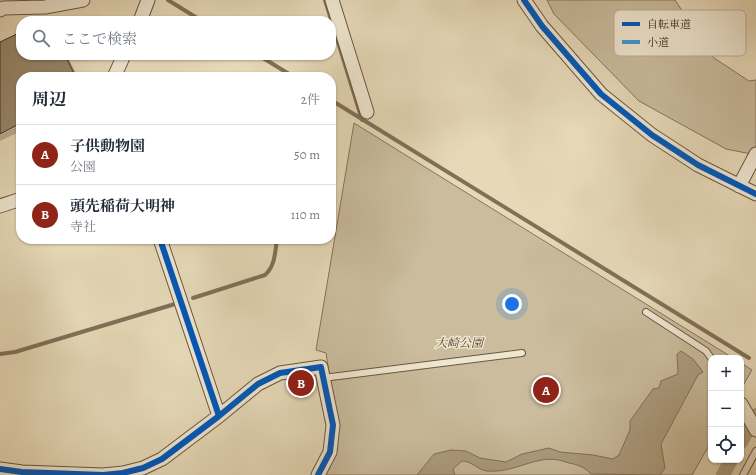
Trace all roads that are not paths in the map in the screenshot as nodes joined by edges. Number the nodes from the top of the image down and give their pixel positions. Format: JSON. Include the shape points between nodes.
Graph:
{"nodes":[{"id":1,"x":82,"y":0,"type":"edge"},
{"id":2,"x":148,"y":0,"type":"edge"},
{"id":3,"x":332,"y":0,"type":"edge"},
{"id":4,"x":524,"y":0,"type":"edge"},
{"id":5,"x":0,"y":10,"type":"edge"},
{"id":6,"x":142,"y":16,"type":"edge"},
{"id":7,"x":122,"y":60,"type":"edge"},
{"id":8,"x":116,"y":72,"type":"edge"},
{"id":9,"x":367,"y":112,"type":"dead end"},
{"id":10,"x":756,"y":154,"type":"edge"},
{"id":11,"x":739,"y":186,"type":"junction"},
{"id":12,"x":756,"y":194,"type":"edge"},
{"id":13,"x":16,"y":201,"type":"edge"},
{"id":14,"x":0,"y":206,"type":"edge"},
{"id":15,"x":162,"y":244,"type":"edge"},
{"id":16,"x":646,"y":312,"type":"dead end"},
{"id":17,"x":522,"y":353,"type":"dead end"},
{"id":18,"x":709,"y":355,"type":"edge"},
{"id":19,"x":323,"y":378,"type":"junction"},
{"id":20,"x":744,"y":409,"type":"edge"},
{"id":21,"x":219,"y":416,"type":"junction"},
{"id":22,"x":756,"y":430,"type":"edge"},
{"id":23,"x":756,"y":451,"type":"edge"},
{"id":24,"x":0,"y":469,"type":"edge"},
{"id":25,"x":318,"y":475,"type":"edge"},
{"id":26,"x":743,"y":475,"type":"edge"}],
"edges":[{"from":1,"to":5,"type":"street","via":[[45,7]]},
{"from":2,"to":6,"type":"street"},
{"from":3,"to":9,"type":"street"},
{"from":4,"to":11,"type":"street","via":[[542,26],[601,94],[652,135],[698,165]]},
{"from":7,"to":8,"type":"street"},
{"from":10,"to":11,"type":"street"},
{"from":11,"to":12,"type":"street"},
{"from":13,"to":14,"type":"street"},
{"from":15,"to":21,"type":"street"},
{"from":16,"to":18,"type":"lane"},
{"from":17,"to":19,"type":"lane"},
{"from":19,"to":21,"type":"street","via":[[321,367],[280,373],[258,384]]},
{"from":19,"to":25,"type":"street","via":[[333,425],[330,452]]},
{"from":20,"to":22,"type":"street"},
{"from":21,"to":24,"type":"street","via":[[162,459],[143,468],[123,473],[64,474]]},
{"from":23,"to":26,"type":"lane"}]}
